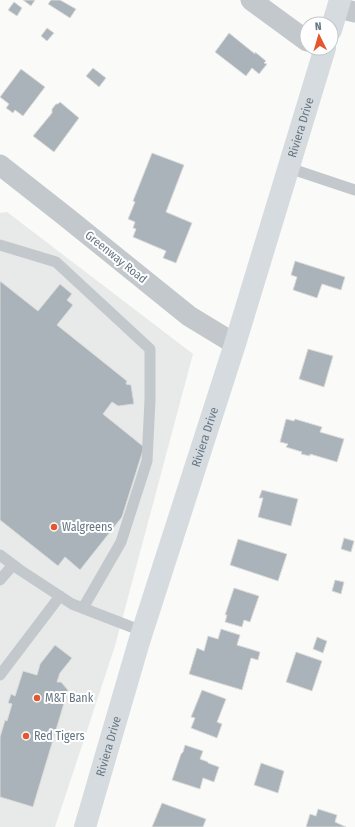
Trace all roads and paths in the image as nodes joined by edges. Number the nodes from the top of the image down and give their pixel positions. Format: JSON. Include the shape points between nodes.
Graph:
{"nodes":[{"id":1,"x":251,"y":0,"type":"edge"},
{"id":2,"x":344,"y":7,"type":"edge"},
{"id":3,"x":339,"y":16,"type":"edge"},
{"id":4,"x":299,"y":34,"type":"edge"},
{"id":5,"x":316,"y":56,"type":"edge"},
{"id":6,"x":0,"y":165,"type":"edge"},
{"id":7,"x":289,"y":168,"type":"junction"},
{"id":8,"x":355,"y":190,"type":"edge"},
{"id":9,"x":0,"y":245,"type":"edge"},
{"id":10,"x":236,"y":344,"type":"junction"},
{"id":11,"x":0,"y":555,"type":"edge"},
{"id":12,"x":13,"y":565,"type":"junction"},
{"id":13,"x":0,"y":580,"type":"edge"},
{"id":14,"x":60,"y":596,"type":"junction"},
{"id":15,"x":83,"y":608,"type":"junction"},
{"id":16,"x":142,"y":631,"type":"junction"},
{"id":17,"x":0,"y":675,"type":"edge"},
{"id":18,"x":85,"y":827,"type":"edge"}],
"edges":[{"from":1,"to":4,"type":"street"},
{"from":2,"to":3,"type":"street"},
{"from":5,"to":7,"type":"street","name":"Riviera Drive"},
{"from":6,"to":10,"type":"street","name":"Greenway Road","via":[[189,316]]},
{"from":7,"to":8,"type":"lane"},
{"from":7,"to":10,"type":"street","name":"Riviera Drive"},
{"from":9,"to":15,"type":"lane","via":[[56,262],[150,349],[146,461],[121,542]]},
{"from":10,"to":16,"type":"street","name":"Riviera Drive"},
{"from":11,"to":12,"type":"lane"},
{"from":12,"to":13,"type":"lane"},
{"from":12,"to":14,"type":"lane"},
{"from":14,"to":15,"type":"lane"},
{"from":14,"to":17,"type":"lane"},
{"from":15,"to":16,"type":"lane"},
{"from":16,"to":18,"type":"street","name":"Riviera Drive"}]}
